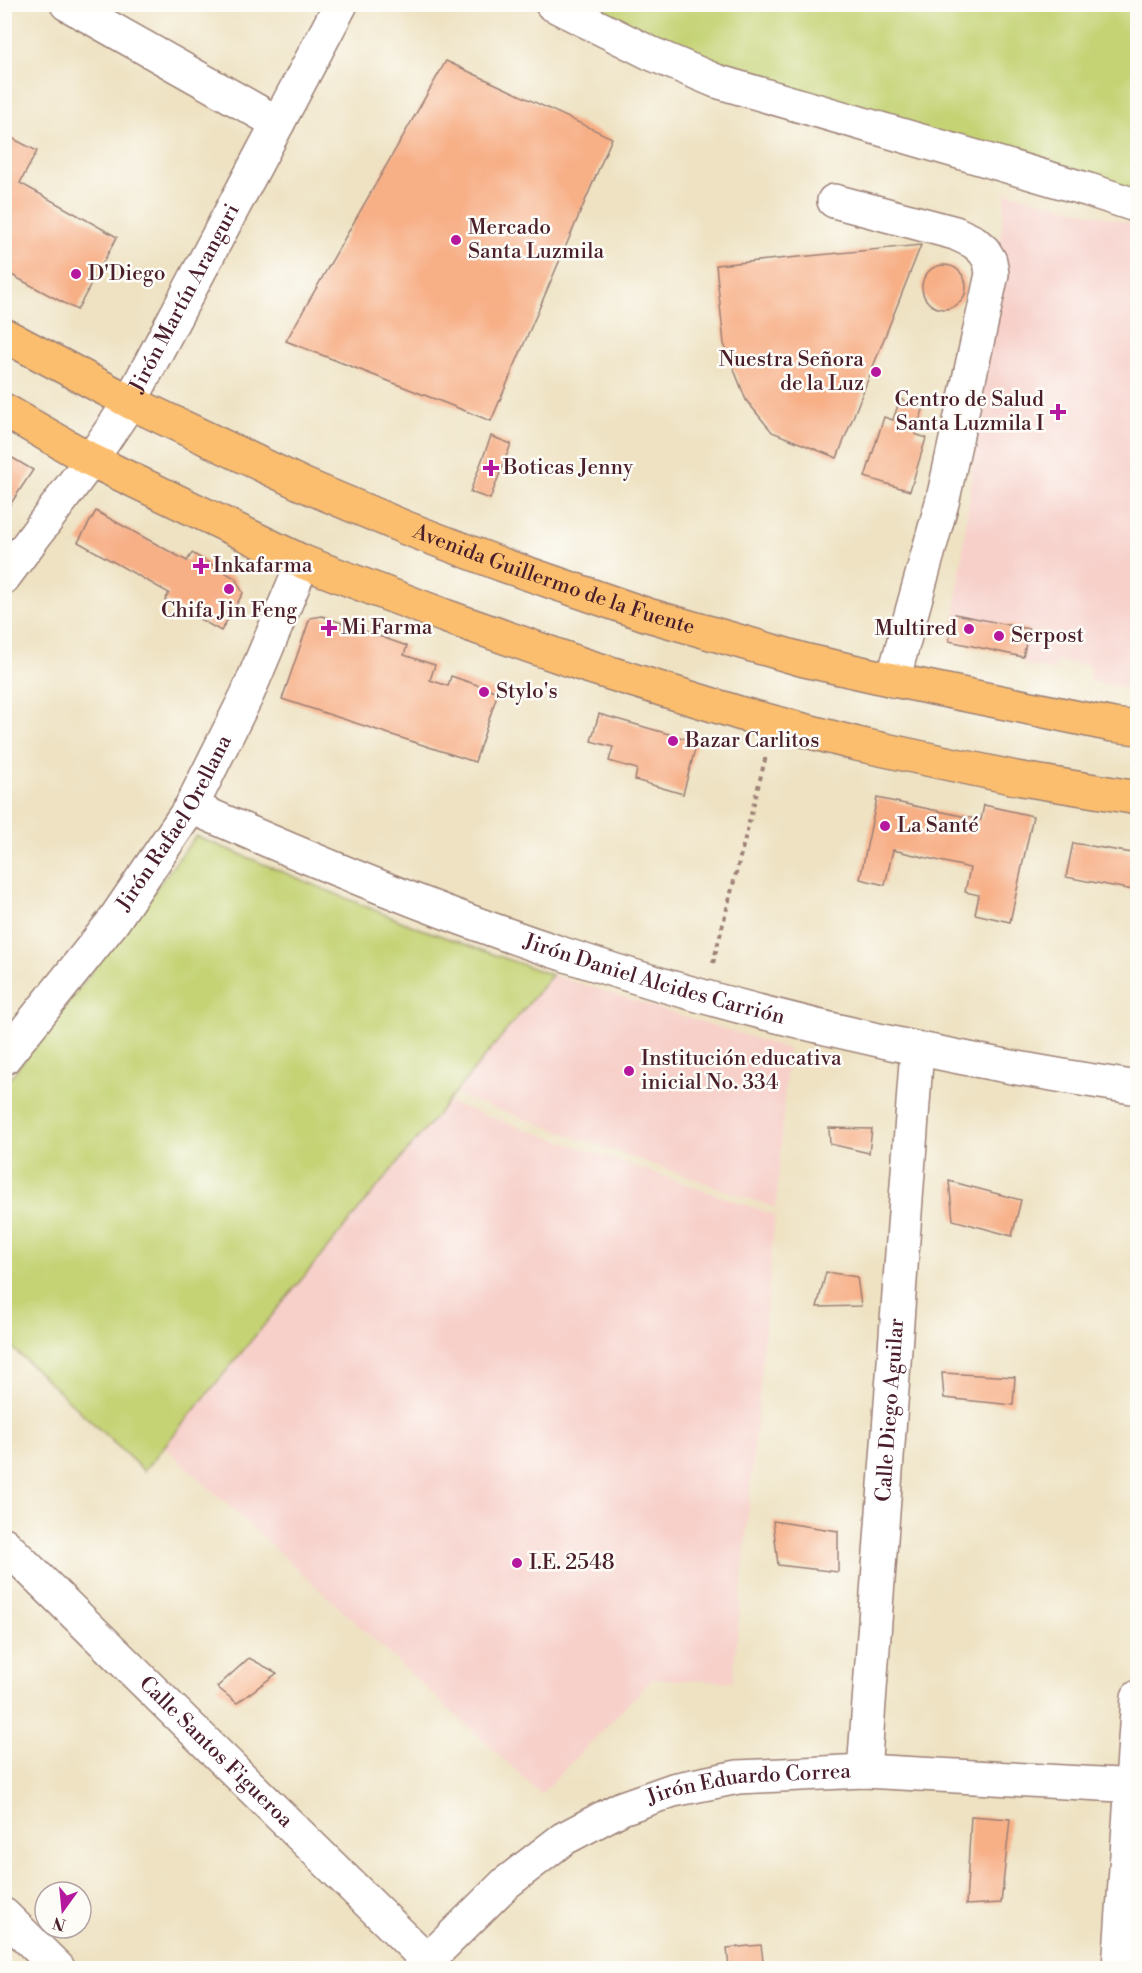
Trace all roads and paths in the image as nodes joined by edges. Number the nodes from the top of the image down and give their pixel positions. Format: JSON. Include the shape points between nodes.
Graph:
{"nodes":[{"id":1,"x":67,"y":4,"type":"edge"},
{"id":2,"x":342,"y":4,"type":"edge"},
{"id":3,"x":552,"y":4,"type":"edge"},
{"id":4,"x":278,"y":123,"type":"junction"},
{"id":5,"x":834,"y":201,"type":"dead end"},
{"id":6,"x":1137,"y":206,"type":"edge"},
{"id":7,"x":4,"y":335,"type":"edge"},
{"id":8,"x":130,"y":402,"type":"junction"},
{"id":9,"x":4,"y":410,"type":"edge"},
{"id":10,"x":91,"y":460,"type":"junction"},
{"id":11,"x":303,"y":562,"type":"junction"},
{"id":12,"x":4,"y":577,"type":"edge"},
{"id":13,"x":892,"y":680,"type":"junction"},
{"id":14,"x":774,"y":722,"type":"junction"},
{"id":15,"x":1137,"y":728,"type":"edge"},
{"id":16,"x":1137,"y":798,"type":"edge"},
{"id":17,"x":191,"y":807,"type":"junction"},
{"id":18,"x":705,"y":996,"type":"junction"},
{"id":19,"x":917,"y":1049,"type":"junction"},
{"id":20,"x":4,"y":1058,"type":"edge"},
{"id":21,"x":1137,"y":1088,"type":"edge"},
{"id":22,"x":4,"y":1544,"type":"edge"},
{"id":23,"x":1137,"y":1697,"type":"edge"},
{"id":24,"x":864,"y":1771,"type":"junction"},
{"id":25,"x":1134,"y":1786,"type":"edge"},
{"id":26,"x":4,"y":1915,"type":"edge"},
{"id":27,"x":424,"y":1965,"type":"edge"},
{"id":28,"x":58,"y":1968,"type":"edge"},
{"id":29,"x":1119,"y":1968,"type":"edge"}],
"edges":[{"from":1,"to":4,"type":"street"},
{"from":2,"to":4,"type":"street","name":"Jirón Martín Aranguri"},
{"from":3,"to":6,"type":"street","via":[[716,81]]},
{"from":4,"to":8,"type":"street","name":"Jirón Martín Aranguri"},
{"from":5,"to":13,"type":"street","via":[[955,233],[984,251],[992,274],[943,499]]},
{"from":7,"to":8,"type":"main road","name":"Avenida Guillermo de la Fuente"},
{"from":8,"to":10,"type":"street","name":"Jirón Martín Aranguri"},
{"from":8,"to":13,"type":"main road","name":"Avenida Guillermo de la Fuente","via":[[302,484],[502,565],[648,615],[804,660]]},
{"from":9,"to":10,"type":"main road"},
{"from":10,"to":11,"type":"main road"},
{"from":10,"to":12,"type":"street","name":"Jirón Martín Aranguri"},
{"from":11,"to":14,"type":"main road","via":[[584,665]]},
{"from":11,"to":17,"type":"street","name":"Jirón Rafael Orellana","via":[[247,695]]},
{"from":13,"to":15,"type":"main road","name":"Avenida Guillermo de la Fuente"},
{"from":14,"to":16,"type":"main road","via":[[1016,778]]},
{"from":14,"to":18,"type":"path"},
{"from":17,"to":18,"type":"street","name":"Jirón Daniel Alcides Carrión","via":[[437,910],[567,955]]},
{"from":17,"to":20,"type":"street","name":"Jirón Rafael Orellana","via":[[112,923]]},
{"from":18,"to":19,"type":"street","name":"Jirón Daniel Alcides Carrión"},
{"from":19,"to":21,"type":"street","name":"Jirón Daniel Alcides Carrión"},
{"from":19,"to":24,"type":"street","name":"Calle Diego Aguilar"},
{"from":22,"to":27,"type":"street","name":"Calle Santos Figueroa"},
{"from":23,"to":25,"type":"street"},
{"from":24,"to":25,"type":"street","name":"Jirón Eduardo Correa"},
{"from":24,"to":27,"type":"street","name":"Jirón Eduardo Correa","via":[[738,1777],[673,1790],[622,1808],[563,1839],[506,1883]]},
{"from":25,"to":29,"type":"street"},
{"from":26,"to":28,"type":"street"}]}
